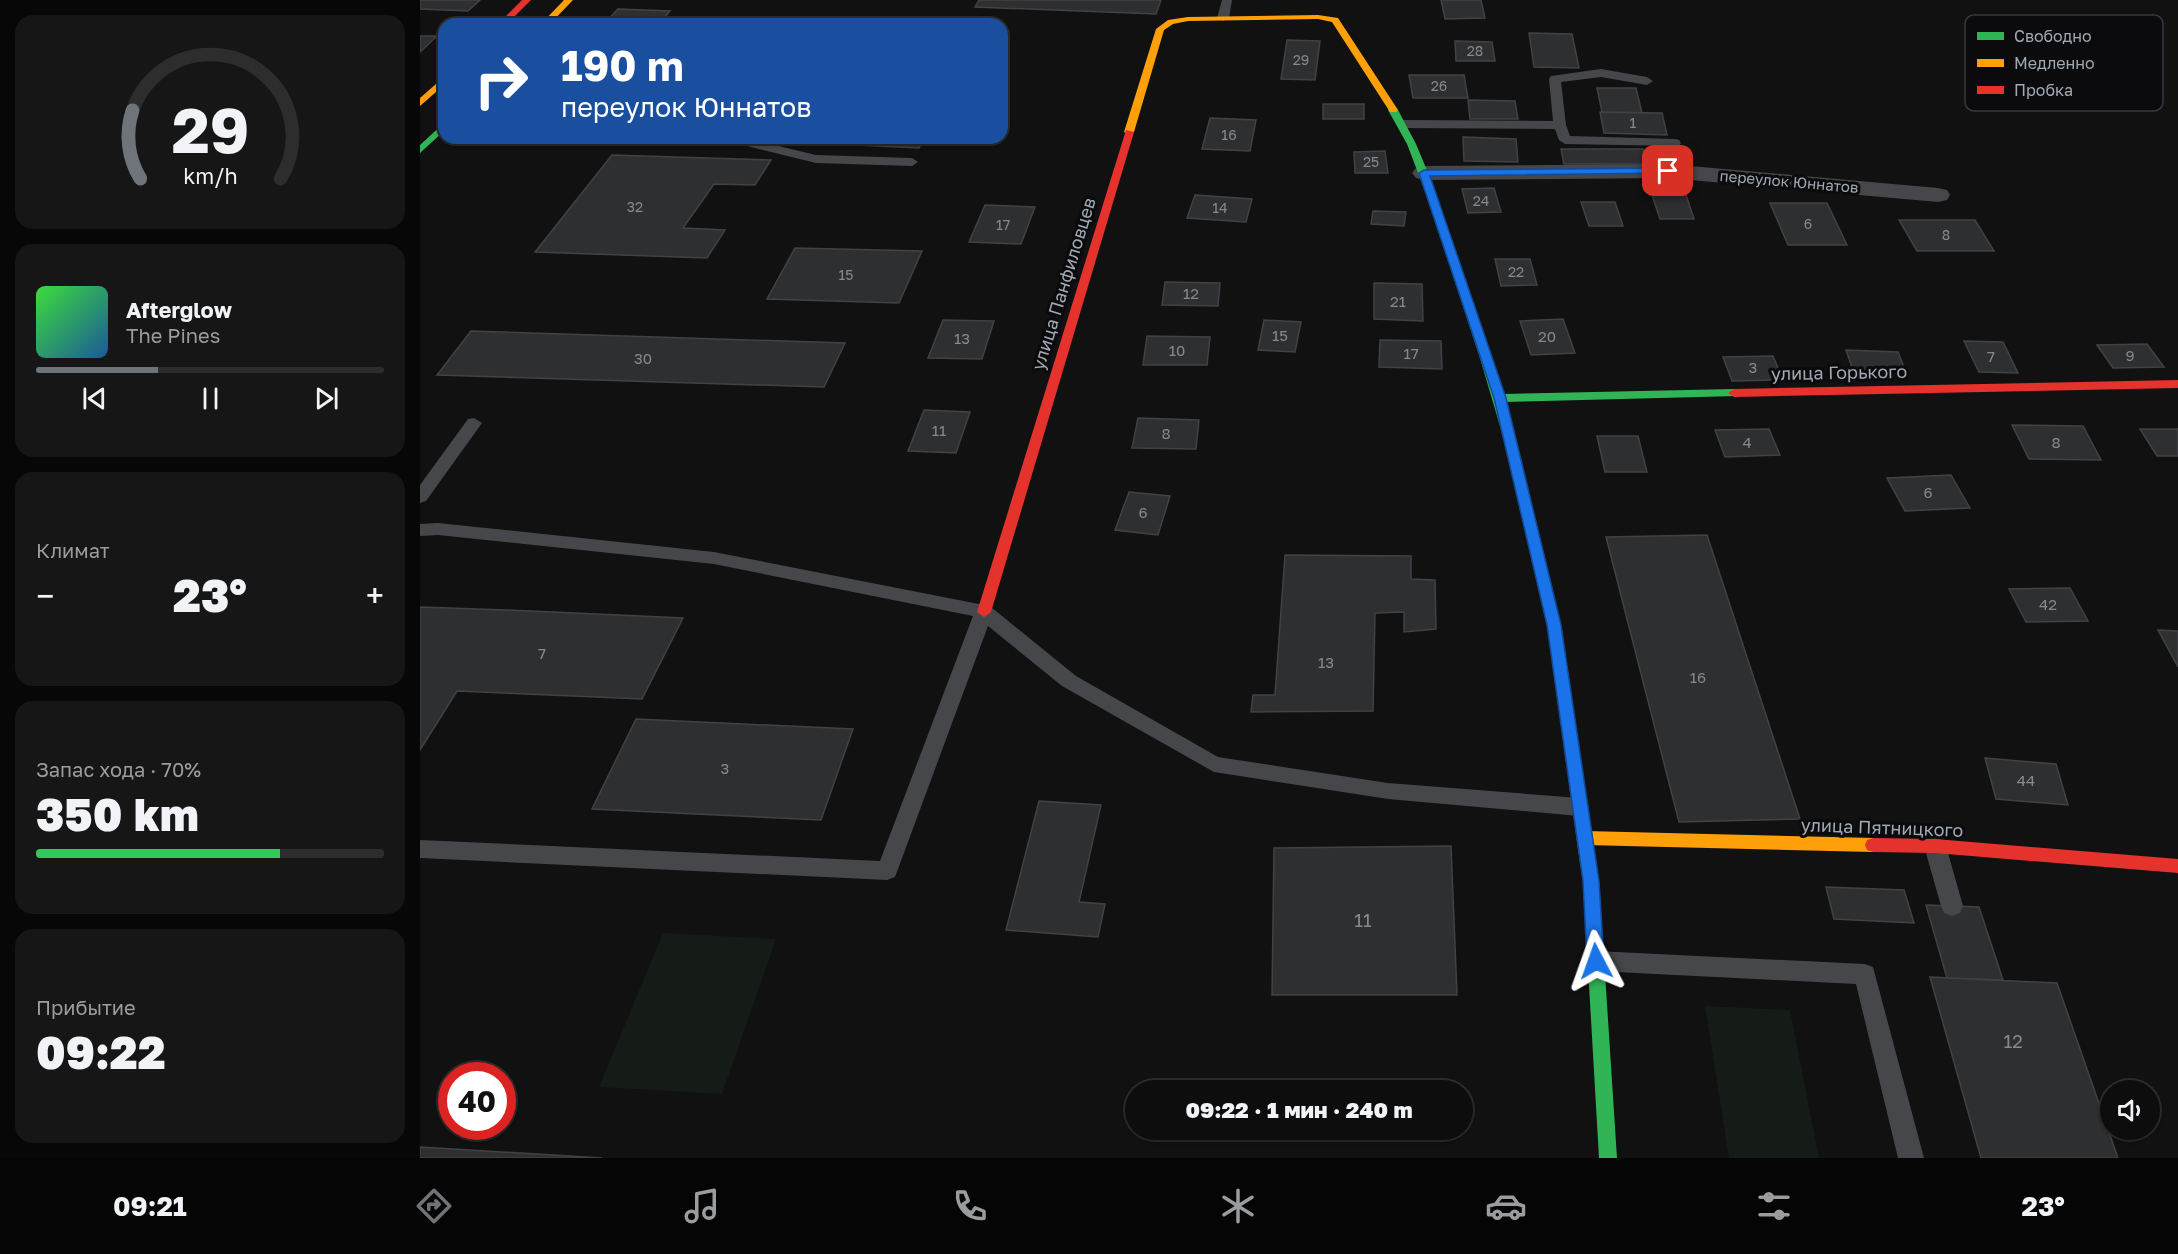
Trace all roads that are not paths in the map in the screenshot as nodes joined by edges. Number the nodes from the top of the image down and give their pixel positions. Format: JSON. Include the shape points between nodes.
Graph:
{"nodes":[{"id":1,"x":527,"y":0,"type":"edge"},
{"id":2,"x":568,"y":0,"type":"edge"},
{"id":3,"x":1227,"y":0,"type":"edge"},
{"id":4,"x":508,"y":18,"type":"edge"},
{"id":5,"x":551,"y":18,"type":"edge"},
{"id":6,"x":1222,"y":18,"type":"junction"},
{"id":7,"x":1647,"y":81,"type":"dead end"},
{"id":8,"x":438,"y":86,"type":"edge"},
{"id":9,"x":420,"y":103,"type":"edge"},
{"id":10,"x":1402,"y":124,"type":"junction"},
{"id":11,"x":1560,"y":125,"type":"junction"},
{"id":12,"x":438,"y":132,"type":"edge"},
{"id":13,"x":1675,"y":143,"type":"dead end"},
{"id":14,"x":755,"y":144,"type":"edge"},
{"id":15,"x":420,"y":150,"type":"edge"},
{"id":16,"x":912,"y":162,"type":"dead end"},
{"id":17,"x":1424,"y":173,"type":"junction"},
{"id":18,"x":1938,"y":195,"type":"dead end"},
{"id":19,"x":2178,"y":384,"type":"edge"},
{"id":20,"x":1500,"y":398,"type":"junction"},
{"id":21,"x":474,"y":423,"type":"dead end"},
{"id":22,"x":420,"y":497,"type":"edge"},
{"id":23,"x":420,"y":530,"type":"edge"},
{"id":24,"x":984,"y":612,"type":"junction"},
{"id":25,"x":1579,"y":807,"type":"junction"},
{"id":26,"x":1585,"y":838,"type":"junction"},
{"id":27,"x":1935,"y":846,"type":"junction"},
{"id":28,"x":420,"y":849,"type":"edge"},
{"id":29,"x":2178,"y":866,"type":"edge"},
{"id":30,"x":1952,"y":906,"type":"dead end"},
{"id":31,"x":1596,"y":961,"type":"junction"},
{"id":32,"x":1608,"y":1158,"type":"edge"},
{"id":33,"x":1911,"y":1158,"type":"edge"}],
"edges":[{"from":1,"to":4,"type":"street"},
{"from":2,"to":5,"type":"street"},
{"from":3,"to":6,"type":"lane"},
{"from":6,"to":10,"type":"street","name":"улица Панфиловцев","via":[[1335,20]]},
{"from":6,"to":24,"type":"street","name":"улица Панфиловцев","via":[[1171,22],[1160,29]]},
{"from":7,"to":11,"type":"lane","via":[[1601,73],[1555,79]]},
{"from":8,"to":9,"type":"street"},
{"from":10,"to":11,"type":"lane"},
{"from":10,"to":17,"type":"street"},
{"from":11,"to":13,"type":"lane","via":[[1565,140]]},
{"from":12,"to":15,"type":"street"},
{"from":14,"to":16,"type":"lane","via":[[816,159]]},
{"from":17,"to":18,"type":"street","name":"переулок Юннатов","via":[[1668,171]]},
{"from":17,"to":20,"type":"street"},
{"from":19,"to":20,"type":"street","name":"улица Горького"},
{"from":20,"to":25,"type":"street","via":[[1554,625]]},
{"from":21,"to":22,"type":"lane"},
{"from":23,"to":24,"type":"lane","via":[[714,558]]},
{"from":24,"to":25,"type":"lane","via":[[1069,681],[1214,764],[1389,791]]},
{"from":24,"to":28,"type":"lane","via":[[887,871]]},
{"from":25,"to":26,"type":"street"},
{"from":26,"to":27,"type":"street","name":"улица Пятницкого"},
{"from":26,"to":31,"type":"street"},
{"from":27,"to":29,"type":"street","name":"улица Пятницкого"},
{"from":27,"to":30,"type":"lane"},
{"from":31,"to":32,"type":"street"},
{"from":31,"to":33,"type":"lane","via":[[1865,974]]}]}
